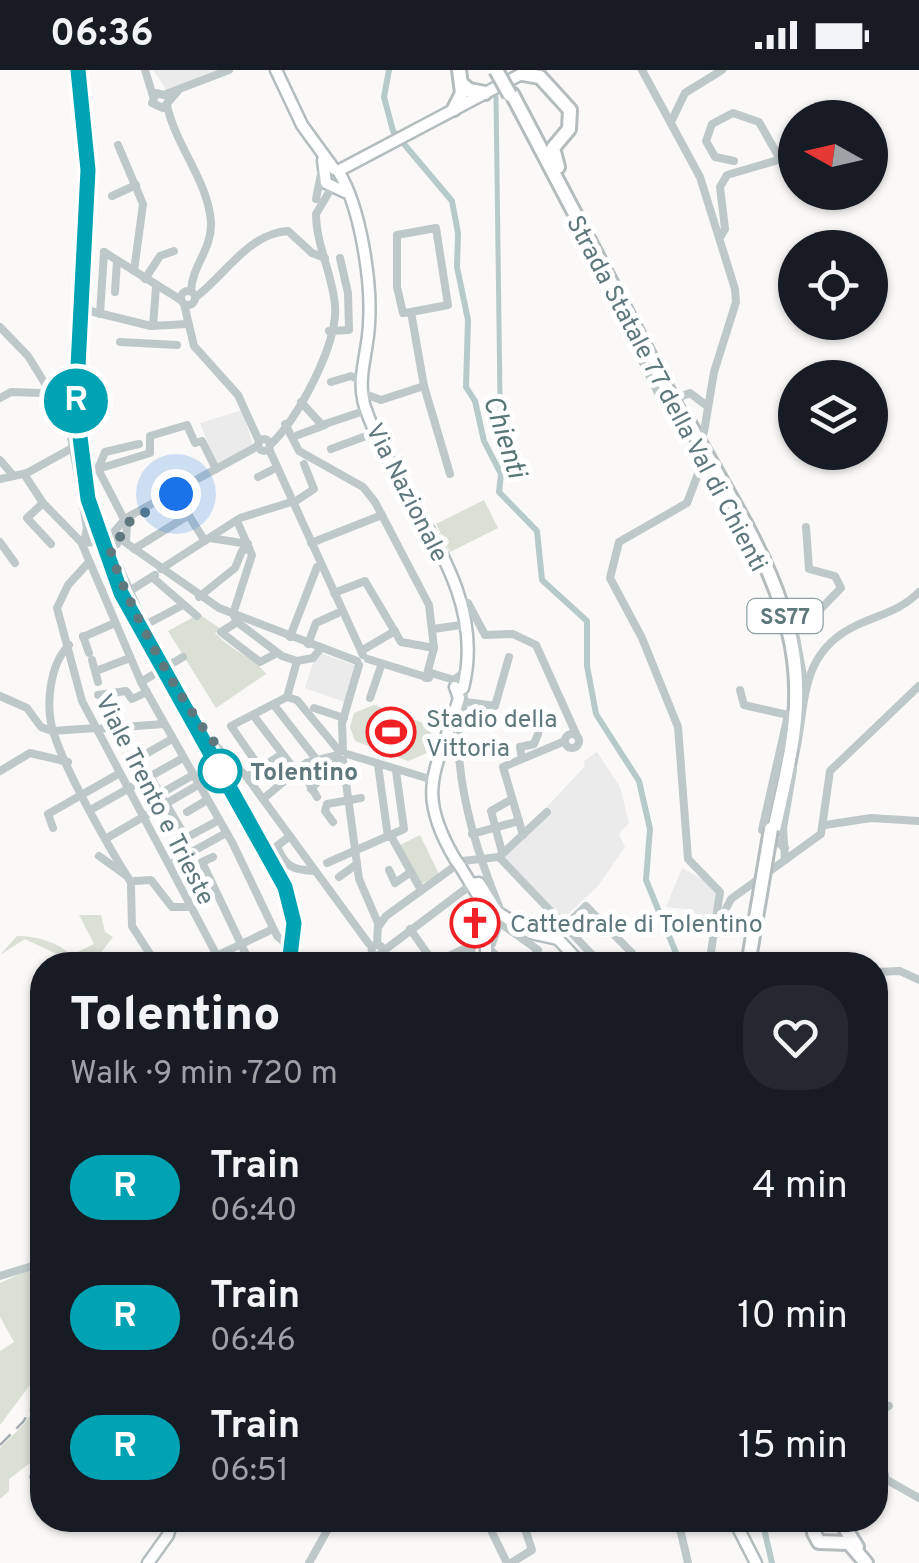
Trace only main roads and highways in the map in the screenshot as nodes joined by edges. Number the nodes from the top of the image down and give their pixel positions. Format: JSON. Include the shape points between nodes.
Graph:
{"nodes":[{"id":1,"x":276,"y":70,"type":"edge"},
{"id":2,"x":501,"y":70,"type":"edge"},
{"id":3,"x":540,"y":74,"type":"edge"},
{"id":4,"x":464,"y":87,"type":"edge"},
{"id":5,"x":485,"y":93,"type":"joint"},
{"id":6,"x":514,"y":93,"type":"junction"},
{"id":7,"x":454,"y":110,"type":"joint"},
{"id":8,"x":563,"y":135,"type":"junction"},
{"id":9,"x":337,"y":178,"type":"junction"},
{"id":10,"x":580,"y":215,"type":"junction"},
{"id":11,"x":670,"y":390,"type":"junction"},
{"id":12,"x":472,"y":884,"type":"junction"},
{"id":13,"x":480,"y":952,"type":"edge"},
{"id":14,"x":570,"y":952,"type":"edge"},
{"id":15,"x":752,"y":952,"type":"edge"},
{"id":16,"x":169,"y":1532,"type":"edge"},
{"id":17,"x":740,"y":1532,"type":"edge"},
{"id":18,"x":816,"y":1532,"type":"edge"},
{"id":19,"x":841,"y":1532,"type":"edge"},
{"id":20,"x":850,"y":1532,"type":"edge"},
{"id":21,"x":834,"y":1544,"type":"junction"},
{"id":22,"x":148,"y":1563,"type":"edge"},
{"id":23,"x":756,"y":1563,"type":"edge"},
{"id":24,"x":870,"y":1563,"type":"edge"}],
"edges":[{"from":1,"to":9,"type":"main road"},
{"from":2,"to":6,"type":"highway","name":"Strada Statale 77 della Val di Chienti","number":"SS77","bridge":true},
{"from":3,"to":5,"type":"main road"},
{"from":3,"to":8,"type":"highway","via":[[572,117]]},
{"from":4,"to":5,"type":"highway"},
{"from":4,"to":7,"type":"highway"},
{"from":6,"to":8,"type":"highway","via":[[540,132]]},
{"from":6,"to":10,"type":"highway","name":"Strada Statale 77 della Val di Chienti","number":"SS77"},
{"from":6,"to":11,"type":"highway","name":"Strada Statale 77 della Val di Chienti","number":"SS77"},
{"from":7,"to":9,"type":"main road"},
{"from":8,"to":10,"type":"highway","via":[[552,154]]},
{"from":9,"to":12,"type":"main road","name":"Via Nazionale","via":[[358,214],[370,304],[369,401],[377,432],[462,601],[470,634],[433,780],[433,817]]},
{"from":10,"to":11,"type":"highway","name":"Strada Statale 77 della Val di Chienti","number":"SS77"},
{"from":11,"to":15,"type":"highway","name":"Strada Statale 77 della Val di Chienti","number":"SS77","bridge":true,"via":[[759,565],[787,637],[792,712]]},
{"from":12,"to":13,"type":"main road","via":[[483,904]]},
{"from":12,"to":14,"type":"main road","via":[[479,882],[500,919],[558,939]]},
{"from":16,"to":22,"type":"main road"},
{"from":17,"to":23,"type":"main road"},
{"from":18,"to":21,"type":"highway"},
{"from":19,"to":21,"type":"highway"},
{"from":20,"to":24,"type":"highway"},
{"from":21,"to":24,"type":"highway","via":[[849,1542]]}]}
